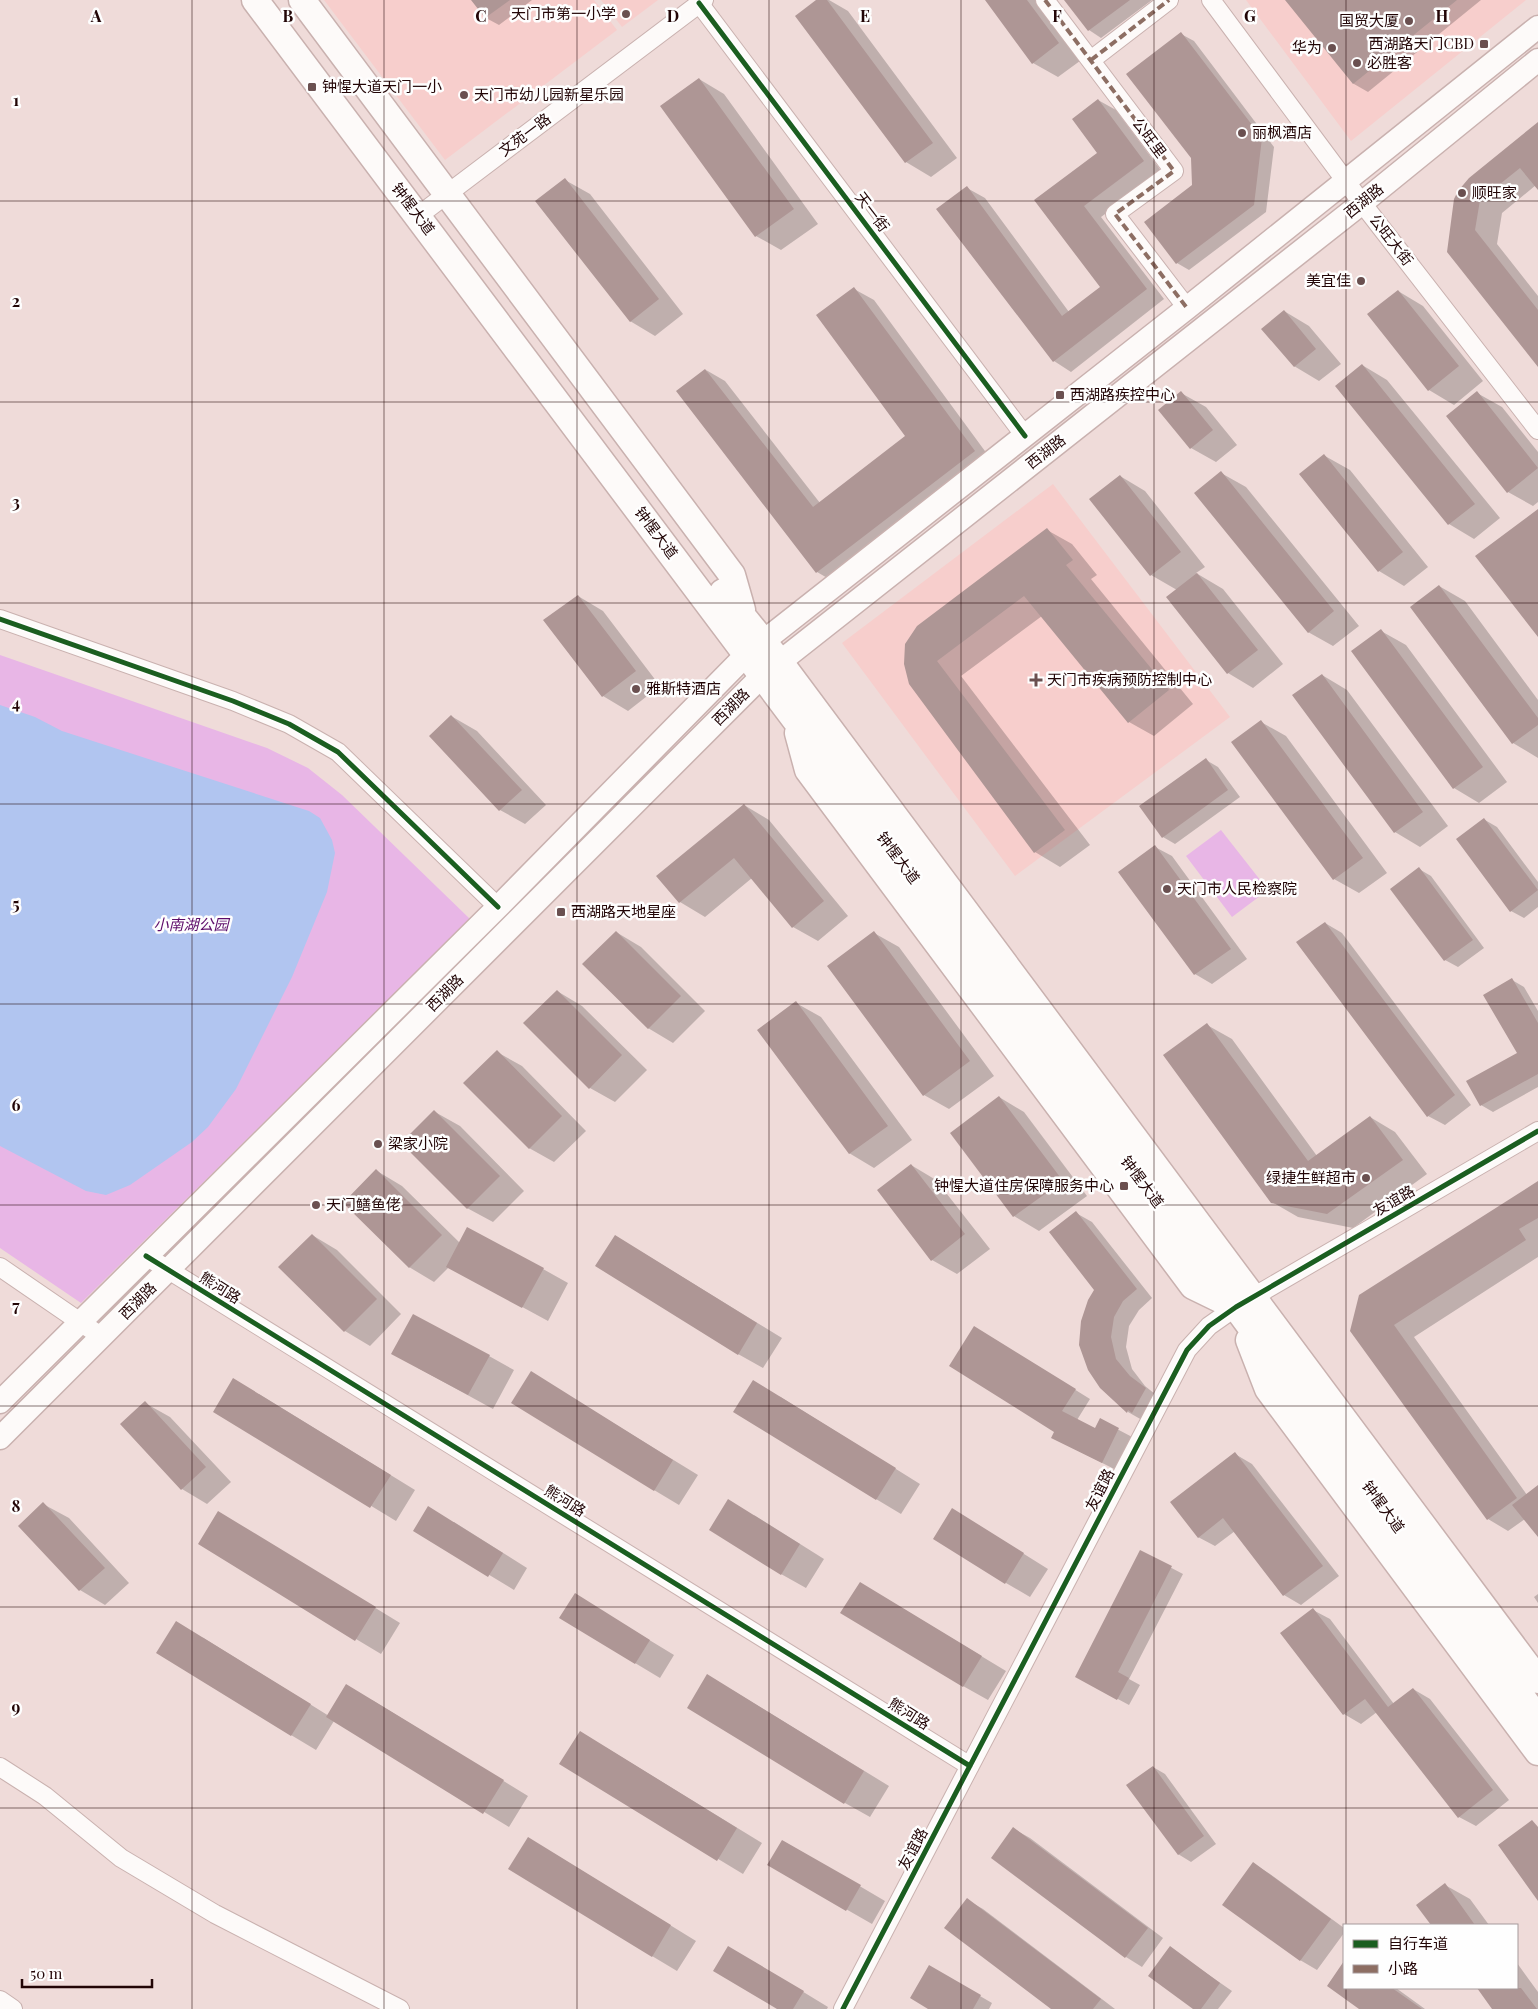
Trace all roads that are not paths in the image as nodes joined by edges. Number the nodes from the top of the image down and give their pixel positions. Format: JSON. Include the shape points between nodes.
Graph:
{"nodes":[{"id":1,"x":237,"y":0,"type":"edge"},
{"id":2,"x":255,"y":0,"type":"edge"},
{"id":3,"x":277,"y":0,"type":"edge"},
{"id":4,"x":302,"y":0,"type":"edge"},
{"id":5,"x":1045,"y":0,"type":"edge"},
{"id":6,"x":1169,"y":0,"type":"edge"},
{"id":7,"x":1211,"y":0,"type":"edge"},
{"id":8,"x":701,"y":2,"type":"edge"},
{"id":9,"x":1538,"y":27,"type":"edge"},
{"id":10,"x":1091,"y":60,"type":"junction"},
{"id":11,"x":1538,"y":60,"type":"edge"},
{"id":12,"x":1346,"y":181,"type":"junction"},
{"id":13,"x":1362,"y":203,"type":"junction"},
{"id":14,"x":432,"y":205,"type":"junction"},
{"id":15,"x":1187,"y":308,"type":"junction"},
{"id":16,"x":1538,"y":430,"type":"edge"},
{"id":17,"x":1026,"y":436,"type":"junction"},
{"id":18,"x":0,"y":619,"type":"edge"},
{"id":19,"x":745,"y":636,"type":"junction"},
{"id":20,"x":771,"y":668,"type":"junction"},
{"id":21,"x":803,"y":712,"type":"junction"},
{"id":22,"x":498,"y":906,"type":"junction"},
{"id":23,"x":1538,"y":1131,"type":"edge"},
{"id":24,"x":146,"y":1256,"type":"junction"},
{"id":25,"x":0,"y":1266,"type":"edge"},
{"id":26,"x":169,"y":1270,"type":"junction"},
{"id":27,"x":1245,"y":1303,"type":"junction"},
{"id":28,"x":81,"y":1321,"type":"junction"},
{"id":29,"x":102,"y":1337,"type":"junction"},
{"id":30,"x":0,"y":1402,"type":"edge"},
{"id":31,"x":0,"y":1438,"type":"edge"},
{"id":32,"x":1538,"y":1653,"type":"edge"},
{"id":33,"x":1538,"y":1680,"type":"edge"},
{"id":34,"x":1538,"y":1718,"type":"edge"},
{"id":35,"x":1538,"y":1752,"type":"edge"},
{"id":36,"x":970,"y":1766,"type":"junction"},
{"id":37,"x":0,"y":1767,"type":"edge"},
{"id":38,"x":0,"y":2000,"type":"edge"},
{"id":39,"x":13,"y":2009,"type":"edge"},
{"id":40,"x":400,"y":2009,"type":"edge"},
{"id":41,"x":843,"y":2009,"type":"edge"}],
"edges":[{"from":1,"to":19,"type":"highway","via":[[692,611]]},
{"from":2,"to":14,"type":"highway","name":"钟惺大道"},
{"from":3,"to":14,"type":"highway","name":"钟惺大道"},
{"from":4,"to":14,"type":"highway"},
{"from":5,"to":10,"type":"street","name":"公旺里"},
{"from":6,"to":10,"type":"street"},
{"from":7,"to":12,"type":"street","name":"公旺大街"},
{"from":8,"to":14,"type":"street","name":"文苑一路"},
{"from":8,"to":17,"type":"street","name":"天一街"},
{"from":9,"to":12,"type":"main road","name":"西湖路"},
{"from":10,"to":15,"type":"street","name":"公旺里","via":[[1174,171],[1115,214]]},
{"from":11,"to":13,"type":"main road","name":"西湖路"},
{"from":12,"to":13,"type":"street","name":"公旺大街"},
{"from":12,"to":15,"type":"main road","name":"西湖路"},
{"from":13,"to":16,"type":"street","name":"公旺大街"},
{"from":13,"to":20,"type":"main road","name":"西湖路"},
{"from":14,"to":19,"type":"highway","name":"钟惺大道"},
{"from":14,"to":19,"type":"highway","via":[[732,575]]},
{"from":15,"to":17,"type":"main road","name":"西湖路"},
{"from":17,"to":19,"type":"main road","name":"西湖路"},
{"from":18,"to":22,"type":"street","via":[[234,701],[290,724],[338,752]]},
{"from":19,"to":20,"type":"highway","name":"钟惺大道"},
{"from":19,"to":22,"type":"main road","name":"西湖路"},
{"from":20,"to":21,"type":"highway","name":"钟惺大道"},
{"from":20,"to":26,"type":"main road","name":"西湖路"},
{"from":21,"to":27,"type":"highway","via":[[850,726],[1238,1254]]},
{"from":21,"to":27,"type":"highway","via":[[808,770],[1193,1286]]},
{"from":22,"to":24,"type":"main road","name":"西湖路"},
{"from":23,"to":27,"type":"street","name":"友谊路"},
{"from":24,"to":26,"type":"street","name":"熊河路"},
{"from":24,"to":28,"type":"main road","name":"西湖路"},
{"from":25,"to":28,"type":"street"},
{"from":26,"to":29,"type":"main road","name":"西湖路"},
{"from":26,"to":36,"type":"street","name":"熊河路"},
{"from":27,"to":32,"type":"highway","via":[[1335,1380]]},
{"from":27,"to":33,"type":"highway","name":"钟惺大道"},
{"from":27,"to":34,"type":"highway","name":"钟惺大道"},
{"from":27,"to":35,"type":"highway","via":[[1268,1389]]},
{"from":27,"to":36,"type":"street","name":"友谊路","via":[[1209,1326],[1187,1350]]},
{"from":28,"to":29,"type":"street"},
{"from":28,"to":30,"type":"main road","name":"西湖路"},
{"from":29,"to":31,"type":"main road","name":"西湖路"},
{"from":36,"to":41,"type":"street","name":"友谊路"},
{"from":37,"to":40,"type":"street","via":[[44,1796],[121,1858],[215,1914]]},
{"from":38,"to":39,"type":"street"}]}
